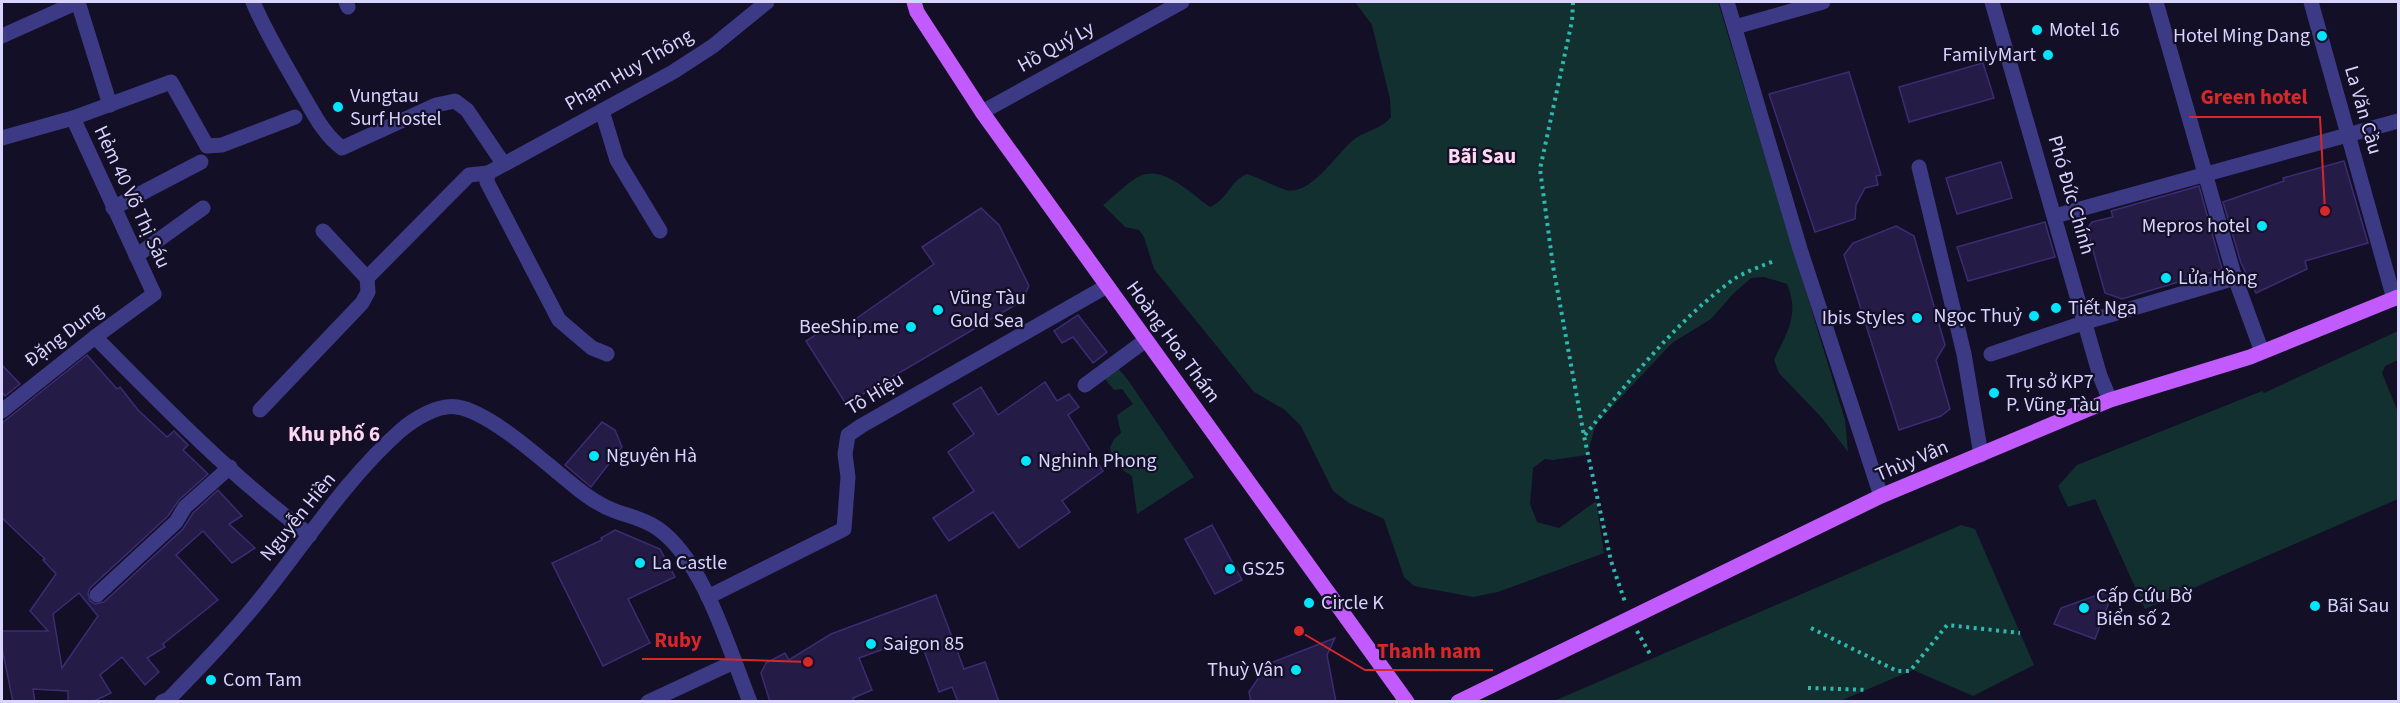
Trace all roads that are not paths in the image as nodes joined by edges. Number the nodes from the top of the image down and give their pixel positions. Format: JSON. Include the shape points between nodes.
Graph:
{"nodes":[{"id":1,"x":78,"y":2,"type":"edge"},
{"id":2,"x":253,"y":2,"type":"edge"},
{"id":3,"x":767,"y":2,"type":"edge"},
{"id":4,"x":914,"y":2,"type":"edge"},
{"id":5,"x":1182,"y":2,"type":"edge"},
{"id":6,"x":1727,"y":2,"type":"edge"},
{"id":7,"x":1823,"y":2,"type":"edge"},
{"id":8,"x":1992,"y":2,"type":"edge"},
{"id":9,"x":2156,"y":2,"type":"edge"},
{"id":10,"x":2310,"y":2,"type":"edge"},
{"id":11,"x":1735,"y":27,"type":"junction"},
{"id":12,"x":2,"y":36,"type":"edge"},
{"id":13,"x":110,"y":105,"type":"junction"},
{"id":14,"x":602,"y":111,"type":"junction"},
{"id":15,"x":982,"y":112,"type":"junction"},
{"id":16,"x":295,"y":117,"type":"dead end"},
{"id":17,"x":73,"y":118,"type":"junction"},
{"id":18,"x":2398,"y":121,"type":"edge"},
{"id":19,"x":2349,"y":135,"type":"junction"},
{"id":20,"x":2,"y":138,"type":"edge"},
{"id":21,"x":201,"y":162,"type":"dead end"},
{"id":22,"x":503,"y":163,"type":"junction"},
{"id":23,"x":1918,"y":167,"type":"dead end"},
{"id":24,"x":488,"y":173,"type":"junction"},
{"id":25,"x":2205,"y":175,"type":"junction"},
{"id":26,"x":113,"y":208,"type":"junction"},
{"id":27,"x":203,"y":208,"type":"dead end"},
{"id":28,"x":2055,"y":216,"type":"junction"},
{"id":29,"x":322,"y":231,"type":"dead end"},
{"id":30,"x":660,"y":231,"type":"dead end"},
{"id":31,"x":136,"y":256,"type":"junction"},
{"id":32,"x":367,"y":278,"type":"junction"},
{"id":33,"x":2235,"y":278,"type":"junction"},
{"id":34,"x":1107,"y":286,"type":"junction"},
{"id":35,"x":154,"y":294,"type":"joint"},
{"id":36,"x":2396,"y":298,"type":"edge"},
{"id":37,"x":2086,"y":322,"type":"junction"},
{"id":38,"x":95,"y":337,"type":"junction"},
{"id":39,"x":1146,"y":340,"type":"junction"},
{"id":40,"x":2262,"y":352,"type":"junction"},
{"id":41,"x":607,"y":354,"type":"dead end"},
{"id":42,"x":1991,"y":354,"type":"dead end"},
{"id":43,"x":1085,"y":385,"type":"dead end"},
{"id":44,"x":2110,"y":400,"type":"junction"},
{"id":45,"x":260,"y":410,"type":"dead end"},
{"id":46,"x":2,"y":411,"type":"edge"},
{"id":47,"x":1981,"y":456,"type":"junction"},
{"id":48,"x":230,"y":467,"type":"junction"},
{"id":49,"x":1881,"y":496,"type":"junction"},
{"id":50,"x":310,"y":535,"type":"junction"},
{"id":51,"x":97,"y":595,"type":"dead end"},
{"id":52,"x":708,"y":597,"type":"junction"},
{"id":53,"x":734,"y":662,"type":"junction"},
{"id":54,"x":162,"y":702,"type":"edge"},
{"id":55,"x":648,"y":702,"type":"edge"},
{"id":56,"x":750,"y":702,"type":"edge"},
{"id":57,"x":1407,"y":702,"type":"edge"},
{"id":58,"x":1458,"y":702,"type":"edge"}],
"edges":[{"from":1,"to":12,"type":"street"},
{"from":1,"to":13,"type":"street"},
{"from":2,"to":22,"type":"street","via":[[265,31],[330,139],[342,148],[436,105],[455,101],[467,110]]},
{"from":3,"to":14,"type":"street","name":"Phạm Huy Thông","via":[[674,72]]},
{"from":4,"to":15,"type":"main road","name":"Hoàng Hoa Thám"},
{"from":5,"to":15,"type":"street","name":"Hồ Quý Ly"},
{"from":6,"to":11,"type":"street"},
{"from":7,"to":11,"type":"street"},
{"from":8,"to":28,"type":"street","name":"Phó Đức Chính"},
{"from":9,"to":25,"type":"street"},
{"from":10,"to":19,"type":"street","name":"La Văn Cầu"},
{"from":11,"to":49,"type":"street","via":[[1800,249]]},
{"from":13,"to":16,"type":"street","via":[[171,82],[207,146],[222,145]]},
{"from":13,"to":17,"type":"street"},
{"from":14,"to":22,"type":"street","name":"Phạm Huy Thông"},
{"from":14,"to":30,"type":"street","via":[[617,160]]},
{"from":15,"to":34,"type":"main road","name":"Hoàng Hoa Thám"},
{"from":17,"to":20,"type":"street","name":"Hẻm 40 Võ Thị Sáu"},
{"from":17,"to":26,"type":"street","name":"Hẻm 40 Võ Thị Sáu"},
{"from":18,"to":19,"type":"street"},
{"from":19,"to":25,"type":"street"},
{"from":19,"to":36,"type":"street","name":"La Văn Cầu"},
{"from":21,"to":26,"type":"street"},
{"from":22,"to":24,"type":"street","name":"Phạm Huy Thông"},
{"from":23,"to":47,"type":"street","via":[[1964,354]]},
{"from":24,"to":32,"type":"street","name":"Phạm Huy Thông","via":[[469,175]]},
{"from":24,"to":41,"type":"street","via":[[487,182],[559,320],[592,348]]},
{"from":25,"to":28,"type":"street"},
{"from":25,"to":33,"type":"street"},
{"from":26,"to":31,"type":"street","name":"Hẻm 40 Võ Thị Sáu"},
{"from":27,"to":31,"type":"street"},
{"from":28,"to":37,"type":"street","name":"Phó Đức Chính"},
{"from":29,"to":32,"type":"street"},
{"from":31,"to":35,"type":"street","name":"Hẻm 40 Võ Thị Sáu"},
{"from":32,"to":45,"type":"street","via":[[368,292],[362,303]]},
{"from":33,"to":37,"type":"street"},
{"from":33,"to":40,"type":"street"},
{"from":34,"to":39,"type":"main road","name":"Hoàng Hoa Thám"},
{"from":34,"to":52,"type":"street","name":"Tô Hiệu","via":[[848,435],[843,530]]},
{"from":35,"to":38,"type":"street","name":"Đặng Dung"},
{"from":36,"to":40,"type":"main road","name":"Thùy Vân"},
{"from":37,"to":42,"type":"street"},
{"from":37,"to":44,"type":"street","name":"Phó Đức Chính"},
{"from":38,"to":46,"type":"street","name":"Đặng Dung"},
{"from":38,"to":48,"type":"street"},
{"from":39,"to":43,"type":"street"},
{"from":39,"to":57,"type":"main road","name":"Hoàng Hoa Thám"},
{"from":40,"to":44,"type":"main road","name":"Thùy Vân"},
{"from":44,"to":47,"type":"main road","name":"Thùy Vân"},
{"from":47,"to":49,"type":"main road","name":"Thùy Vân"},
{"from":48,"to":50,"type":"street"},
{"from":48,"to":51,"type":"street"},
{"from":49,"to":58,"type":"main road","name":"Thùy Vân"},
{"from":50,"to":52,"type":"street","name":"Nguyễn Hiền","via":[[401,430],[436,409],[457,407],[504,430],[589,498],[656,527],[687,558]]},
{"from":50,"to":54,"type":"street","name":"Nguyễn Hiền","via":[[211,656]]},
{"from":52,"to":53,"type":"street","name":"Nguyễn Hiền"},
{"from":53,"to":55,"type":"street"},
{"from":53,"to":56,"type":"street","name":"Nguyễn Hiền"}]}
